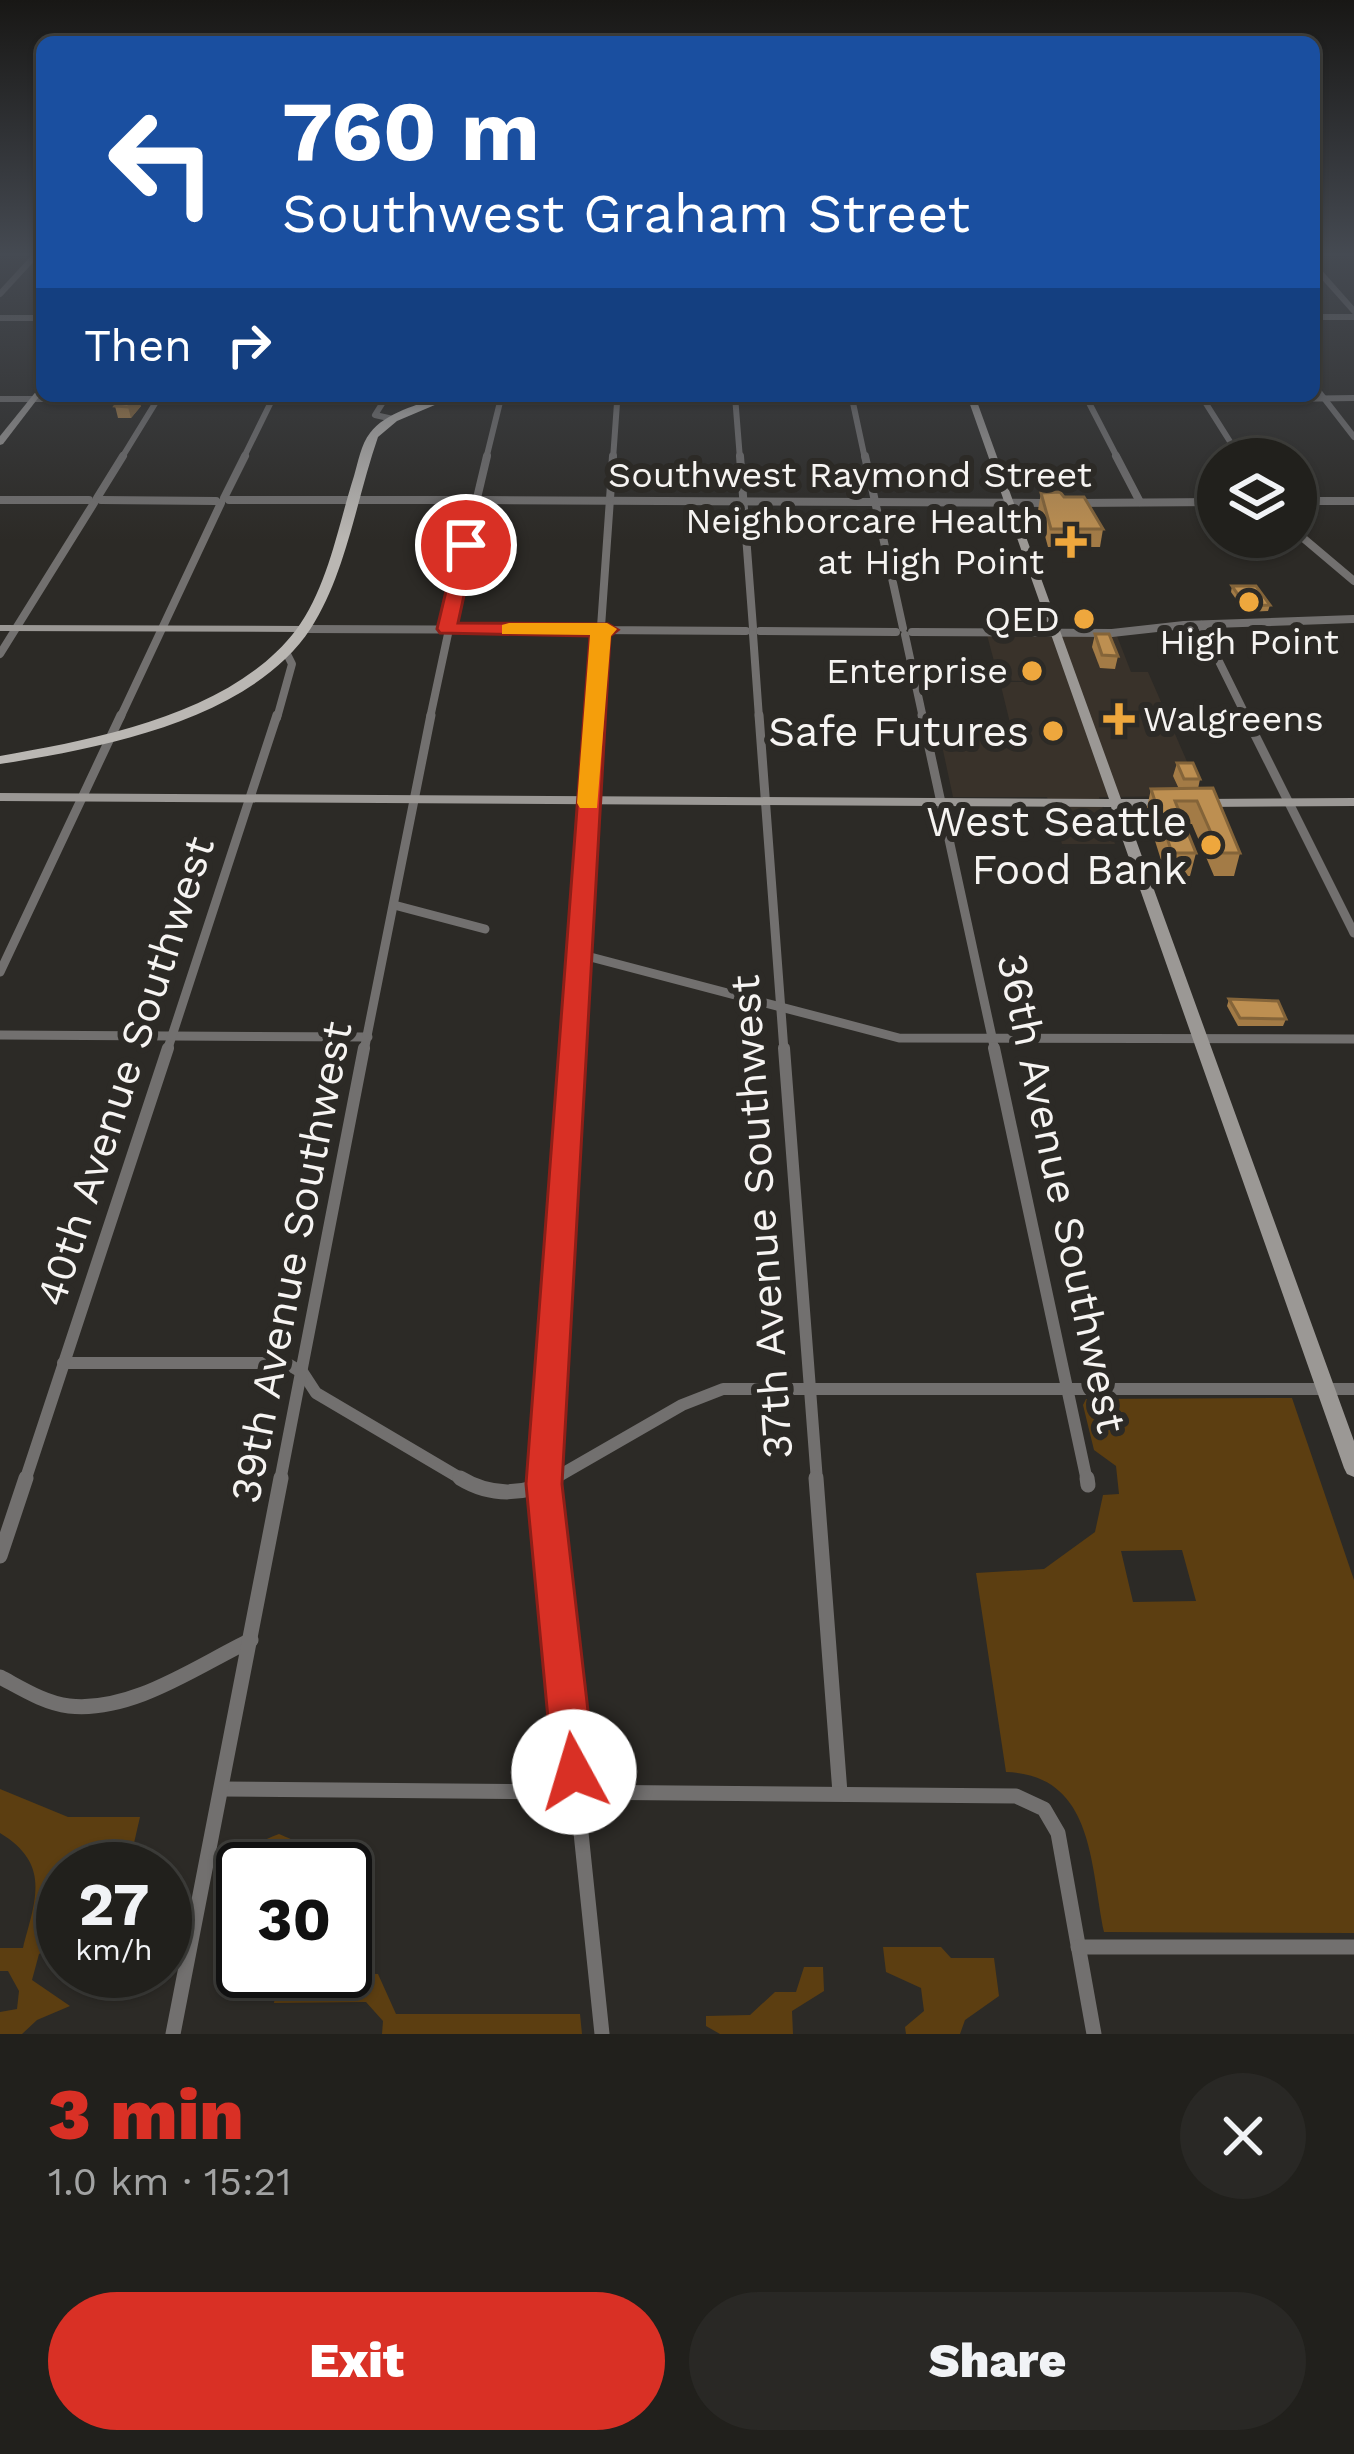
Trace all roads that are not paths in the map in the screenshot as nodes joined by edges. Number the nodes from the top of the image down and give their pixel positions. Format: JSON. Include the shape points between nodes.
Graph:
{"nodes":[{"id":1,"x":36,"y":395,"type":"edge"},
{"id":2,"x":1321,"y":398,"type":"joint"},
{"id":3,"x":1354,"y":398,"type":"edge"},
{"id":4,"x":0,"y":399,"type":"edge"},
{"id":5,"x":33,"y":399,"type":"junction"},
{"id":6,"x":157,"y":402,"type":"edge"},
{"id":7,"x":272,"y":402,"type":"edge"},
{"id":8,"x":383,"y":402,"type":"edge"},
{"id":9,"x":436,"y":402,"type":"edge"},
{"id":10,"x":501,"y":402,"type":"edge"},
{"id":11,"x":617,"y":402,"type":"edge"},
{"id":12,"x":735,"y":402,"type":"edge"},
{"id":13,"x":853,"y":402,"type":"edge"},
{"id":14,"x":973,"y":402,"type":"edge"},
{"id":15,"x":1089,"y":402,"type":"edge"},
{"id":16,"x":1205,"y":402,"type":"edge"},
{"id":17,"x":392,"y":419,"type":"junction"},
{"id":18,"x":1354,"y":437,"type":"edge"},
{"id":19,"x":1228,"y":438,"type":"edge"},
{"id":20,"x":0,"y":442,"type":"edge"},
{"id":21,"x":0,"y":500,"type":"edge"},
{"id":22,"x":95,"y":500,"type":"junction"},
{"id":23,"x":223,"y":500,"type":"junction"},
{"id":24,"x":350,"y":500,"type":"junction"},
{"id":25,"x":476,"y":501,"type":"junction"},
{"id":26,"x":610,"y":501,"type":"junction"},
{"id":27,"x":1317,"y":501,"type":"edge"},
{"id":28,"x":1354,"y":501,"type":"edge"},
{"id":29,"x":743,"y":502,"type":"junction"},
{"id":30,"x":875,"y":502,"type":"junction"},
{"id":31,"x":1140,"y":502,"type":"junction"},
{"id":32,"x":1197,"y":502,"type":"edge"},
{"id":33,"x":1009,"y":503,"type":"junction"},
{"id":34,"x":1317,"y":550,"type":"edge"},
{"id":35,"x":1354,"y":581,"type":"edge"},
{"id":36,"x":1354,"y":619,"type":"edge"},
{"id":37,"x":1201,"y":625,"type":"junction"},
{"id":38,"x":0,"y":628,"type":"edge"},
{"id":39,"x":15,"y":628,"type":"junction"},
{"id":40,"x":160,"y":628,"type":"junction"},
{"id":41,"x":304,"y":629,"type":"junction"},
{"id":42,"x":447,"y":629,"type":"junction"},
{"id":43,"x":601,"y":630,"type":"junction"},
{"id":44,"x":753,"y":631,"type":"junction"},
{"id":45,"x":904,"y":632,"type":"junction"},
{"id":46,"x":1058,"y":633,"type":"junction"},
{"id":47,"x":286,"y":652,"type":"junction"},
{"id":48,"x":0,"y":654,"type":"edge"},
{"id":49,"x":265,"y":668,"type":"junction"},
{"id":50,"x":290,"y":675,"type":"junction"},
{"id":51,"x":109,"y":740,"type":"junction"},
{"id":52,"x":0,"y":760,"type":"edge"},
{"id":53,"x":0,"y":797,"type":"edge"},
{"id":54,"x":81,"y":797,"type":"junction"},
{"id":55,"x":251,"y":798,"type":"junction"},
{"id":56,"x":413,"y":798,"type":"junction"},
{"id":57,"x":589,"y":799,"type":"junction"},
{"id":58,"x":764,"y":801,"type":"junction"},
{"id":59,"x":941,"y":802,"type":"junction"},
{"id":60,"x":1354,"y":802,"type":"edge"},
{"id":61,"x":1117,"y":803,"type":"junction"},
{"id":62,"x":1289,"y":803,"type":"junction"},
{"id":63,"x":394,"y":905,"type":"junction"},
{"id":64,"x":484,"y":929,"type":"dead end"},
{"id":65,"x":1354,"y":934,"type":"edge"},
{"id":66,"x":579,"y":954,"type":"junction"},
{"id":67,"x":0,"y":972,"type":"edge"},
{"id":68,"x":782,"y":1010,"type":"junction"},
{"id":69,"x":0,"y":1035,"type":"edge"},
{"id":70,"x":171,"y":1036,"type":"junction"},
{"id":71,"x":368,"y":1036,"type":"junction"},
{"id":72,"x":1354,"y":1040,"type":"edge"},
{"id":73,"x":991,"y":1041,"type":"junction"},
{"id":74,"x":1202,"y":1041,"type":"junction"},
{"id":75,"x":63,"y":1364,"type":"junction"},
{"id":76,"x":304,"y":1375,"type":"junction"},
{"id":77,"x":810,"y":1389,"type":"junction"},
{"id":78,"x":1066,"y":1389,"type":"junction"},
{"id":79,"x":1326,"y":1389,"type":"junction"},
{"id":80,"x":1354,"y":1389,"type":"edge"},
{"id":81,"x":1354,"y":1468,"type":"edge"},
{"id":82,"x":544,"y":1484,"type":"junction"},
{"id":83,"x":1088,"y":1485,"type":"dead end"},
{"id":84,"x":0,"y":1556,"type":"edge"},
{"id":85,"x":251,"y":1640,"type":"junction"},
{"id":86,"x":0,"y":1677,"type":"edge"},
{"id":87,"x":222,"y":1789,"type":"junction"},
{"id":88,"x":840,"y":1793,"type":"junction"},
{"id":89,"x":576,"y":1794,"type":"junction"},
{"id":90,"x":1078,"y":1947,"type":"junction"},
{"id":91,"x":1354,"y":1947,"type":"edge"},
{"id":92,"x":173,"y":2034,"type":"edge"},
{"id":93,"x":602,"y":2034,"type":"edge"},
{"id":94,"x":1094,"y":2034,"type":"edge"}],
"edges":[{"from":1,"to":5,"type":"main road"},
{"from":2,"to":3,"type":"street"},
{"from":2,"to":18,"type":"street"},
{"from":4,"to":5,"type":"street"},
{"from":5,"to":20,"type":"main road"},
{"from":6,"to":22,"type":"street"},
{"from":7,"to":23,"type":"street"},
{"from":8,"to":17,"type":"street","via":[[374,415]]},
{"from":9,"to":17,"type":"main road"},
{"from":10,"to":25,"type":"street","name":"39th Avenue Southwest"},
{"from":11,"to":26,"type":"street"},
{"from":12,"to":29,"type":"street","name":"37th Avenue Southwest"},
{"from":13,"to":30,"type":"street","name":"36th Avenue Southwest"},
{"from":14,"to":33,"type":"main road"},
{"from":15,"to":31,"type":"street"},
{"from":16,"to":19,"type":"street"},
{"from":17,"to":24,"type":"main road","via":[[372,438]]},
{"from":21,"to":22,"type":"street","name":"Southwest Raymond Street"},
{"from":22,"to":23,"type":"street","name":"Southwest Raymond Street"},
{"from":22,"to":39,"type":"street"},
{"from":23,"to":24,"type":"street","name":"Southwest Raymond Street"},
{"from":23,"to":40,"type":"street"},
{"from":24,"to":25,"type":"street","name":"Southwest Raymond Street"},
{"from":24,"to":41,"type":"main road"},
{"from":25,"to":26,"type":"street","name":"Southwest Raymond Street"},
{"from":25,"to":42,"type":"street","name":"39th Avenue Southwest"},
{"from":26,"to":29,"type":"street","name":"Southwest Raymond Street"},
{"from":26,"to":43,"type":"street"},
{"from":27,"to":28,"type":"street"},
{"from":29,"to":30,"type":"street","name":"Southwest Raymond Street"},
{"from":29,"to":44,"type":"street","name":"37th Avenue Southwest"},
{"from":30,"to":33,"type":"street","name":"Southwest Raymond Street"},
{"from":30,"to":45,"type":"street","name":"36th Avenue Southwest"},
{"from":31,"to":32,"type":"street","name":"Southwest Raymond Street"},
{"from":31,"to":33,"type":"street","name":"Southwest Raymond Street"},
{"from":33,"to":46,"type":"main road"},
{"from":34,"to":35,"type":"street"},
{"from":36,"to":37,"type":"street"},
{"from":37,"to":46,"type":"street"},
{"from":37,"to":62,"type":"street"},
{"from":38,"to":39,"type":"main road"},
{"from":39,"to":40,"type":"main road"},
{"from":39,"to":48,"type":"street"},
{"from":40,"to":41,"type":"main road"},
{"from":40,"to":51,"type":"street"},
{"from":41,"to":42,"type":"street"},
{"from":41,"to":47,"type":"main road"},
{"from":42,"to":43,"type":"street"},
{"from":42,"to":56,"type":"street","name":"39th Avenue Southwest"},
{"from":43,"to":44,"type":"street"},
{"from":43,"to":57,"type":"street"},
{"from":44,"to":45,"type":"street"},
{"from":44,"to":58,"type":"street","name":"37th Avenue Southwest"},
{"from":45,"to":46,"type":"street"},
{"from":45,"to":59,"type":"street","name":"36th Avenue Southwest"},
{"from":46,"to":61,"type":"main road"},
{"from":47,"to":49,"type":"main road"},
{"from":47,"to":50,"type":"street","name":"40th Avenue Southwest"},
{"from":49,"to":50,"type":"street"},
{"from":49,"to":51,"type":"main road","via":[[184,713]]},
{"from":50,"to":55,"type":"street","name":"40th Avenue Southwest"},
{"from":51,"to":52,"type":"main road"},
{"from":51,"to":54,"type":"street"},
{"from":53,"to":54,"type":"main road"},
{"from":54,"to":55,"type":"main road"},
{"from":54,"to":67,"type":"street"},
{"from":55,"to":56,"type":"main road"},
{"from":55,"to":70,"type":"street","name":"40th Avenue Southwest"},
{"from":56,"to":57,"type":"main road"},
{"from":56,"to":63,"type":"street","name":"39th Avenue Southwest"},
{"from":57,"to":58,"type":"main road"},
{"from":57,"to":66,"type":"street"},
{"from":58,"to":59,"type":"main road"},
{"from":58,"to":68,"type":"street","name":"37th Avenue Southwest"},
{"from":59,"to":61,"type":"main road"},
{"from":59,"to":73,"type":"street","name":"36th Avenue Southwest"},
{"from":60,"to":62,"type":"main road"},
{"from":61,"to":62,"type":"main road"},
{"from":61,"to":74,"type":"main road"},
{"from":62,"to":65,"type":"street"},
{"from":63,"to":64,"type":"street"},
{"from":63,"to":71,"type":"street","name":"39th Avenue Southwest"},
{"from":66,"to":68,"type":"street"},
{"from":66,"to":82,"type":"street"},
{"from":68,"to":73,"type":"street","via":[[890,1037]]},
{"from":68,"to":77,"type":"street","name":"37th Avenue Southwest"},
{"from":69,"to":70,"type":"street"},
{"from":70,"to":71,"type":"street"},
{"from":70,"to":75,"type":"street","name":"40th Avenue Southwest"},
{"from":71,"to":76,"type":"street","name":"39th Avenue Southwest"},
{"from":72,"to":74,"type":"street"},
{"from":73,"to":74,"type":"street"},
{"from":73,"to":78,"type":"street","name":"36th Avenue Southwest"},
{"from":74,"to":79,"type":"main road"},
{"from":75,"to":76,"type":"street","via":[[286,1364]]},
{"from":75,"to":84,"type":"street","name":"40th Avenue Southwest"},
{"from":76,"to":82,"type":"street","via":[[316,1393],[476,1487],[515,1494]]},
{"from":76,"to":85,"type":"street","name":"39th Avenue Southwest"},
{"from":77,"to":78,"type":"street"},
{"from":77,"to":82,"type":"street","via":[[712,1391]]},
{"from":77,"to":88,"type":"street","name":"37th Avenue Southwest"},
{"from":78,"to":79,"type":"street"},
{"from":78,"to":83,"type":"street","name":"36th Avenue Southwest"},
{"from":79,"to":80,"type":"street"},
{"from":79,"to":81,"type":"main road"},
{"from":82,"to":89,"type":"street"},
{"from":85,"to":86,"type":"street","via":[[124,1699],[87,1707],[49,1701]]},
{"from":85,"to":87,"type":"street","name":"39th Avenue Southwest"},
{"from":87,"to":89,"type":"street"},
{"from":87,"to":92,"type":"street","name":"39th Avenue Southwest"},
{"from":88,"to":89,"type":"street"},
{"from":88,"to":90,"type":"street","via":[[999,1793],[1044,1809],[1058,1833]]},
{"from":89,"to":93,"type":"street"},
{"from":90,"to":91,"type":"street"},
{"from":90,"to":94,"type":"street"}]}
